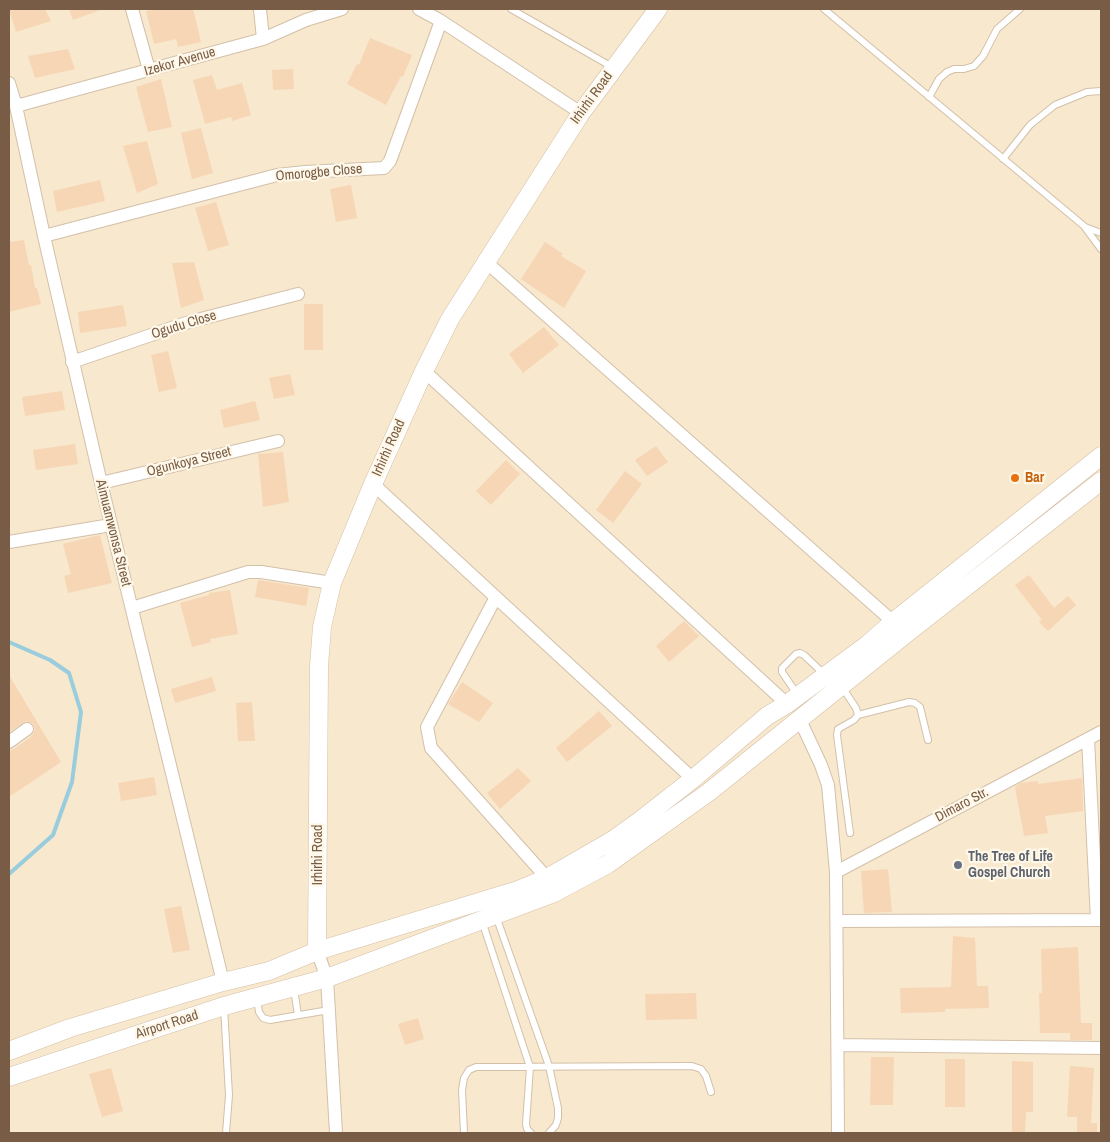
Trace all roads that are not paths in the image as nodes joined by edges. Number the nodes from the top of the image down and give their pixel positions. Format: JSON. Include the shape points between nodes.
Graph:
{"nodes":[{"id":1,"x":132,"y":9,"type":"edge"},
{"id":2,"x":260,"y":9,"type":"edge"},
{"id":3,"x":342,"y":9,"type":"edge"},
{"id":4,"x":418,"y":9,"type":"edge"},
{"id":5,"x":511,"y":9,"type":"edge"},
{"id":6,"x":658,"y":9,"type":"edge"},
{"id":7,"x":824,"y":9,"type":"edge"},
{"id":8,"x":1020,"y":9,"type":"edge"},
{"id":9,"x":441,"y":21,"type":"junction"},
{"id":10,"x":263,"y":39,"type":"junction"},
{"id":11,"x":614,"y":68,"type":"junction"},
{"id":12,"x":149,"y":70,"type":"junction"},
{"id":13,"x":9,"y":83,"type":"edge"},
{"id":14,"x":1101,"y":91,"type":"edge"},
{"id":15,"x":929,"y":97,"type":"junction"},
{"id":16,"x":16,"y":106,"type":"junction"},
{"id":17,"x":580,"y":113,"type":"junction"},
{"id":18,"x":1003,"y":159,"type":"junction"},
{"id":19,"x":1084,"y":226,"type":"junction"},
{"id":20,"x":1101,"y":233,"type":"edge"},
{"id":21,"x":44,"y":236,"type":"junction"},
{"id":22,"x":1101,"y":250,"type":"edge"},
{"id":23,"x":485,"y":261,"type":"junction"},
{"id":24,"x":298,"y":294,"type":"dead end"},
{"id":25,"x":72,"y":362,"type":"junction"},
{"id":26,"x":424,"y":371,"type":"junction"},
{"id":27,"x":278,"y":441,"type":"dead end"},
{"id":28,"x":1101,"y":456,"type":"edge"},
{"id":29,"x":1101,"y":481,"type":"edge"},
{"id":30,"x":101,"y":483,"type":"junction"},
{"id":31,"x":373,"y":484,"type":"junction"},
{"id":32,"x":111,"y":525,"type":"junction"},
{"id":33,"x":9,"y":542,"type":"edge"},
{"id":34,"x":332,"y":584,"type":"junction"},
{"id":35,"x":496,"y":597,"type":"junction"},
{"id":36,"x":132,"y":608,"type":"junction"},
{"id":37,"x":893,"y":622,"type":"junction"},
{"id":38,"x":907,"y":633,"type":"junction"},
{"id":39,"x":826,"y":676,"type":"junction"},
{"id":40,"x":842,"y":686,"type":"junction"},
{"id":41,"x":793,"y":700,"type":"junction"},
{"id":42,"x":858,"y":715,"type":"junction"},
{"id":43,"x":800,"y":720,"type":"junction"},
{"id":44,"x":27,"y":729,"type":"dead end"},
{"id":45,"x":1101,"y":732,"type":"edge"},
{"id":46,"x":1088,"y":739,"type":"junction"},
{"id":47,"x":928,"y":740,"type":"dead end"},
{"id":48,"x":9,"y":742,"type":"edge"},
{"id":49,"x":693,"y":779,"type":"junction"},
{"id":50,"x":850,"y":833,"type":"dead end"},
{"id":51,"x":836,"y":872,"type":"junction"},
{"id":52,"x":547,"y":878,"type":"junction"},
{"id":53,"x":489,"y":917,"type":"junction"},
{"id":54,"x":837,"y":920,"type":"junction"},
{"id":55,"x":1099,"y":920,"type":"edge"},
{"id":56,"x":318,"y":951,"type":"junction"},
{"id":57,"x":327,"y":978,"type":"junction"},
{"id":58,"x":223,"y":982,"type":"junction"},
{"id":59,"x":293,"y":987,"type":"junction"},
{"id":60,"x":256,"y":998,"type":"junction"},
{"id":61,"x":224,"y":1006,"type":"junction"},
{"id":62,"x":329,"y":1010,"type":"junction"},
{"id":63,"x":298,"y":1015,"type":"junction"},
{"id":64,"x":838,"y":1045,"type":"junction"},
{"id":65,"x":1101,"y":1048,"type":"edge"},
{"id":66,"x":9,"y":1050,"type":"edge"},
{"id":67,"x":550,"y":1066,"type":"junction"},
{"id":68,"x":530,"y":1067,"type":"junction"},
{"id":69,"x":9,"y":1077,"type":"edge"},
{"id":70,"x":710,"y":1092,"type":"dead end"},
{"id":71,"x":226,"y":1133,"type":"edge"},
{"id":72,"x":336,"y":1133,"type":"edge"},
{"id":73,"x":464,"y":1133,"type":"edge"},
{"id":74,"x":531,"y":1133,"type":"edge"},
{"id":75,"x":549,"y":1133,"type":"edge"},
{"id":76,"x":838,"y":1133,"type":"edge"}],
"edges":[{"from":1,"to":12,"type":"street"},
{"from":2,"to":10,"type":"street"},
{"from":3,"to":10,"type":"street","name":"Izekor Avenue"},
{"from":4,"to":9,"type":"street"},
{"from":5,"to":11,"type":"lane"},
{"from":6,"to":11,"type":"main road","name":"Irhirhi Road"},
{"from":7,"to":15,"type":"lane"},
{"from":8,"to":15,"type":"lane","via":[[996,29],[983,56],[974,66],[946,72]]},
{"from":9,"to":17,"type":"street"},
{"from":9,"to":21,"type":"street","name":"Omorogbe Close","via":[[390,162],[384,168],[277,175]]},
{"from":10,"to":12,"type":"street","name":"Izekor Avenue"},
{"from":11,"to":17,"type":"main road","name":"Irhirhi Road"},
{"from":12,"to":16,"type":"street","name":"Izekor Avenue"},
{"from":13,"to":16,"type":"street","name":"Aimuamwonsa Street"},
{"from":14,"to":18,"type":"lane","via":[[1087,92],[1055,105],[1030,126]]},
{"from":15,"to":18,"type":"lane"},
{"from":16,"to":21,"type":"street","name":"Aimuamwonsa Street"},
{"from":17,"to":23,"type":"main road","name":"Irhirhi Road"},
{"from":18,"to":19,"type":"lane"},
{"from":19,"to":20,"type":"lane"},
{"from":19,"to":22,"type":"lane"},
{"from":21,"to":25,"type":"street","name":"Aimuamwonsa Street"},
{"from":23,"to":26,"type":"main road","name":"Irhirhi Road","via":[[450,318]]},
{"from":23,"to":37,"type":"street"},
{"from":24,"to":25,"type":"street","name":"Ogudu Close","via":[[189,322]]},
{"from":25,"to":30,"type":"street","name":"Aimuamwonsa Street"},
{"from":26,"to":31,"type":"main road","name":"Irhirhi Road"},
{"from":26,"to":41,"type":"street"},
{"from":27,"to":30,"type":"street","name":"Ogunkoya Street"},
{"from":28,"to":37,"type":"main road","name":"Airport Road"},
{"from":29,"to":38,"type":"main road","name":"Airport Road"},
{"from":30,"to":32,"type":"street","name":"Aimuamwonsa Street"},
{"from":31,"to":34,"type":"main road","name":"Irhirhi Road"},
{"from":31,"to":35,"type":"street"},
{"from":32,"to":33,"type":"street"},
{"from":32,"to":36,"type":"street","name":"Aimuamwonsa Street"},
{"from":34,"to":36,"type":"street","via":[[248,572]]},
{"from":34,"to":56,"type":"main road","name":"Irhirhi Road","via":[[322,627],[319,666]]},
{"from":35,"to":49,"type":"street"},
{"from":35,"to":52,"type":"street","via":[[427,727],[431,748]]},
{"from":36,"to":58,"type":"street","name":"Aimuamwonsa Street"},
{"from":37,"to":38,"type":"street"},
{"from":37,"to":39,"type":"main road","name":"Airport Road","via":[[868,646]]},
{"from":38,"to":40,"type":"main road","name":"Airport Road"},
{"from":39,"to":41,"type":"main road","name":"Airport Road"},
{"from":39,"to":41,"type":"lane","via":[[804,655],[796,654],[782,668]]},
{"from":40,"to":42,"type":"lane"},
{"from":40,"to":43,"type":"main road","name":"Airport Road"},
{"from":41,"to":49,"type":"main road","name":"Airport Road","via":[[767,716]]},
{"from":42,"to":47,"type":"lane","via":[[916,703],[920,707]]},
{"from":42,"to":50,"type":"lane","via":[[838,729]]},
{"from":43,"to":51,"type":"street","via":[[828,784]]},
{"from":43,"to":53,"type":"main road","name":"Airport Road","via":[[709,792],[608,864],[554,893]]},
{"from":44,"to":48,"type":"street"},
{"from":45,"to":46,"type":"street","name":"Dimaro Str."},
{"from":46,"to":51,"type":"street","name":"Dimaro Str."},
{"from":46,"to":55,"type":"street"},
{"from":49,"to":52,"type":"main road","name":"Airport Road","via":[[613,840]]},
{"from":51,"to":54,"type":"street"},
{"from":52,"to":56,"type":"main road","name":"Airport Road","via":[[518,890]]},
{"from":53,"to":57,"type":"main road","name":"Airport Road"},
{"from":53,"to":67,"type":"lane"},
{"from":53,"to":68,"type":"lane"},
{"from":54,"to":55,"type":"street"},
{"from":54,"to":64,"type":"street"},
{"from":56,"to":57,"type":"street"},
{"from":56,"to":58,"type":"main road","name":"Airport Road","via":[[269,971]]},
{"from":57,"to":59,"type":"main road","name":"Airport Road"},
{"from":57,"to":62,"type":"street"},
{"from":58,"to":66,"type":"main road","name":"Airport Road"},
{"from":59,"to":60,"type":"main road","name":"Airport Road"},
{"from":59,"to":63,"type":"lane"},
{"from":60,"to":61,"type":"main road","name":"Airport Road"},
{"from":60,"to":63,"type":"lane","via":[[262,1018],[270,1020]]},
{"from":61,"to":69,"type":"main road","name":"Airport Road"},
{"from":61,"to":71,"type":"lane","via":[[229,1095]]},
{"from":62,"to":63,"type":"lane"},
{"from":62,"to":72,"type":"street"},
{"from":64,"to":65,"type":"street"},
{"from":64,"to":76,"type":"street"},
{"from":67,"to":68,"type":"lane"},
{"from":67,"to":70,"type":"lane","via":[[692,1066],[701,1069],[706,1076]]},
{"from":67,"to":75,"type":"lane","via":[[558,1118]]},
{"from":68,"to":73,"type":"lane","via":[[476,1067],[469,1070],[462,1090]]},
{"from":68,"to":74,"type":"lane","via":[[526,1124]]}]}
